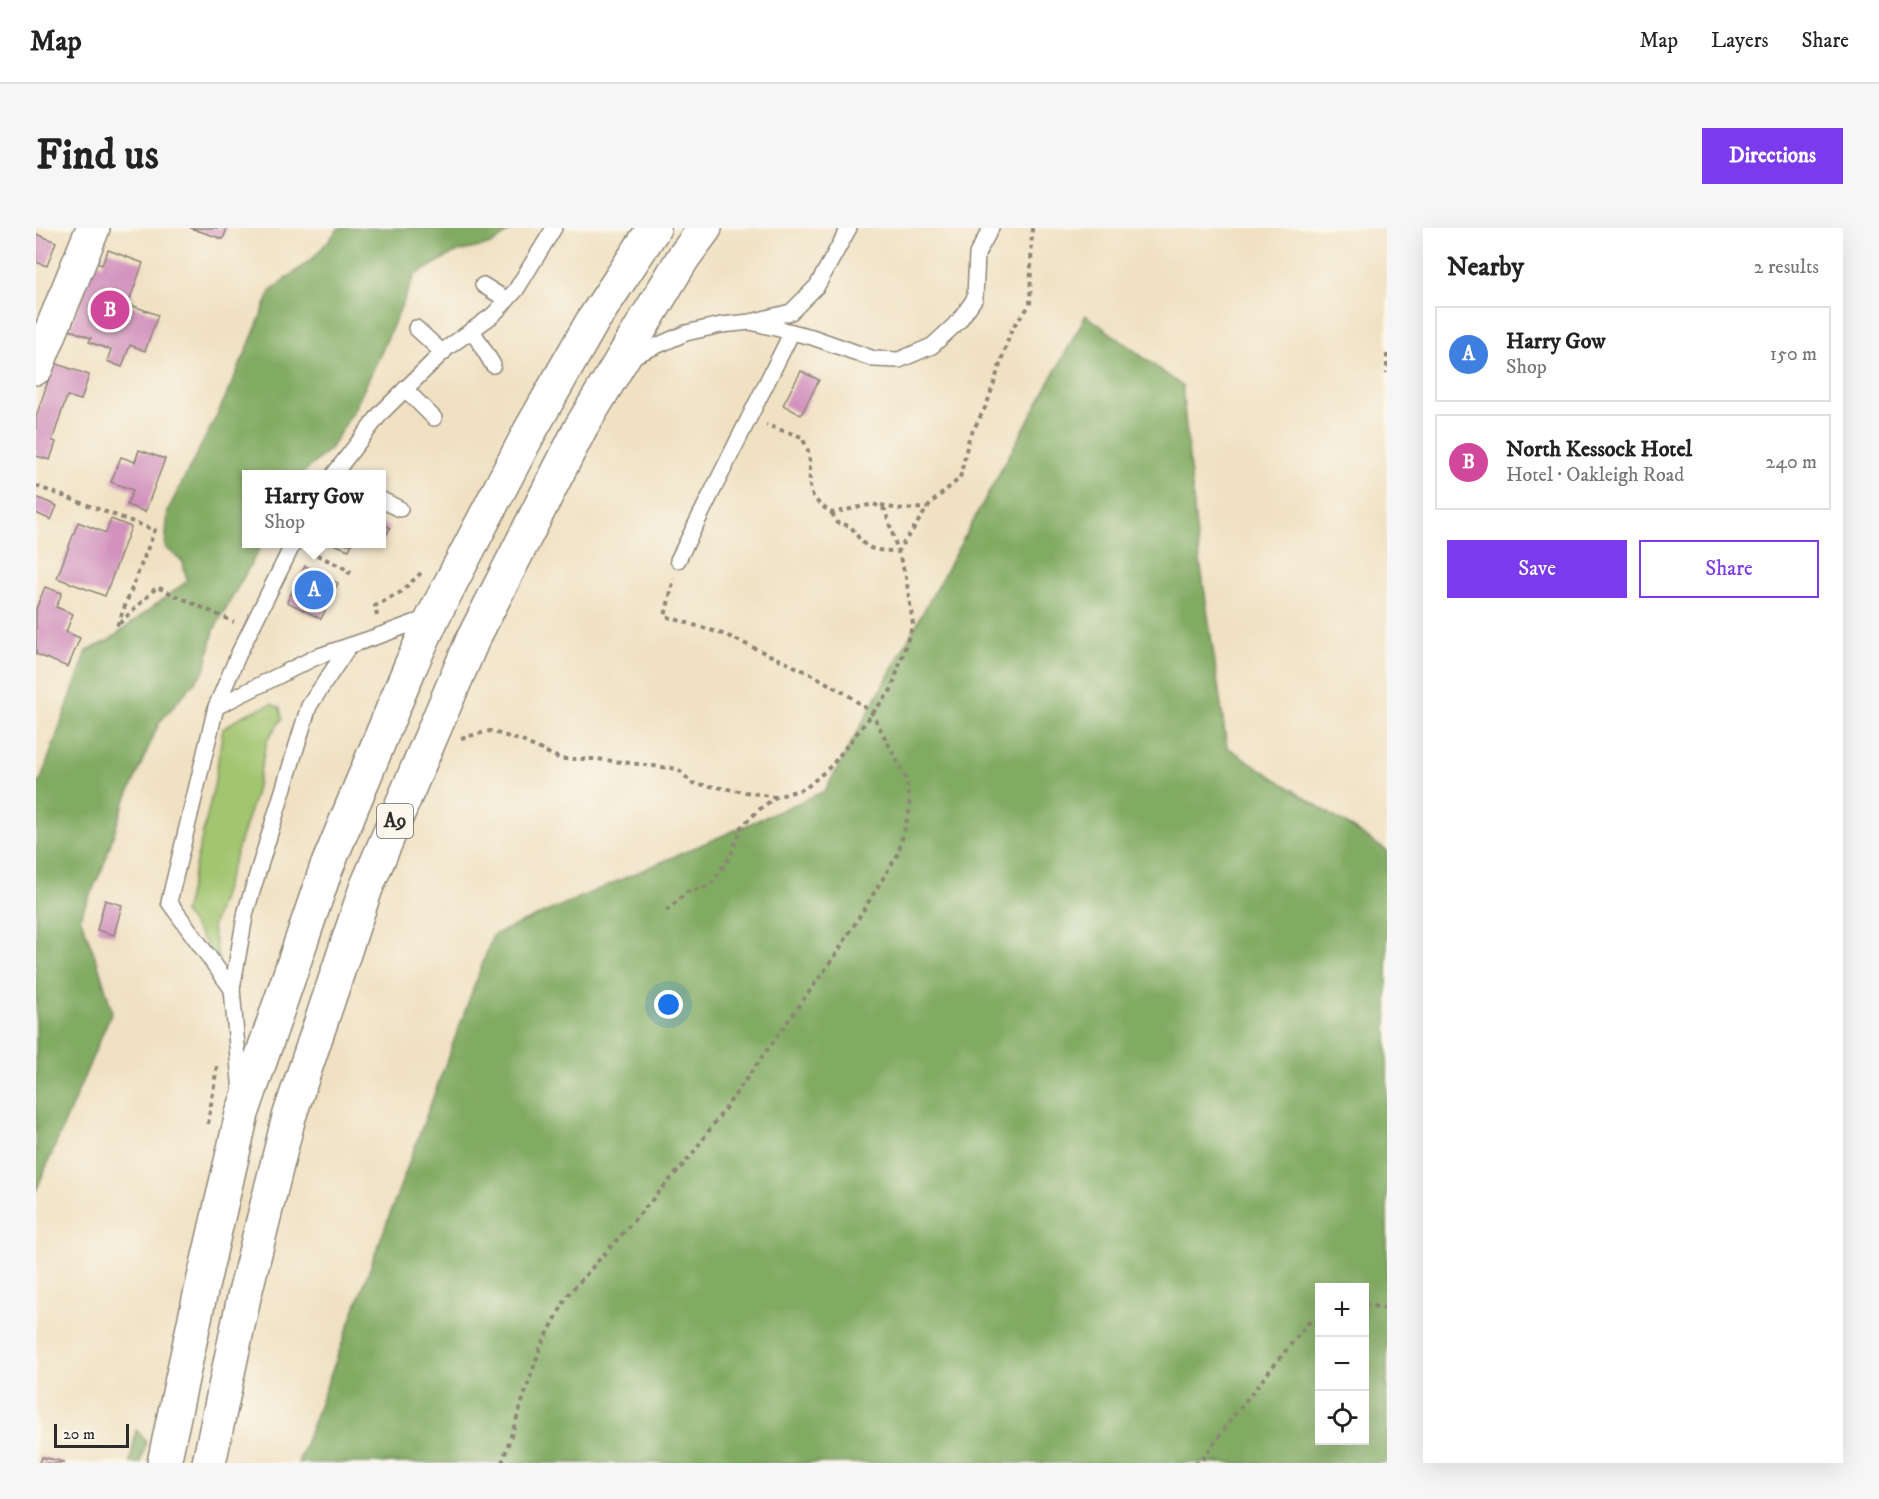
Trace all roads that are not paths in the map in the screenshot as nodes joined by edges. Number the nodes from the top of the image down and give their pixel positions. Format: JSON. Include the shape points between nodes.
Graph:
{"nodes":[{"id":1,"x":93,"y":228,"type":"edge"},
{"id":2,"x":554,"y":228,"type":"edge"},
{"id":3,"x":654,"y":228,"type":"edge"},
{"id":4,"x":705,"y":228,"type":"edge"},
{"id":5,"x":849,"y":228,"type":"edge"},
{"id":6,"x":991,"y":228,"type":"edge"},
{"id":7,"x":483,"y":285,"type":"dead end"},
{"id":8,"x":507,"y":300,"type":"junction"},
{"id":9,"x":751,"y":322,"type":"junction"},
{"id":10,"x":416,"y":328,"type":"dead end"},
{"id":11,"x":472,"y":330,"type":"junction"},
{"id":12,"x":792,"y":332,"type":"junction"},
{"id":13,"x":443,"y":352,"type":"junction"},
{"id":14,"x":619,"y":363,"type":"junction"},
{"id":15,"x":493,"y":365,"type":"dead end"},
{"id":16,"x":36,"y":369,"type":"edge"},
{"id":17,"x":405,"y":389,"type":"junction"},
{"id":18,"x":434,"y":418,"type":"dead end"},
{"id":19,"x":337,"y":470,"type":"edge"},
{"id":20,"x":386,"y":502,"type":"edge"},
{"id":21,"x":400,"y":509,"type":"dead end"},
{"id":22,"x":297,"y":548,"type":"edge"},
{"id":23,"x":678,"y":560,"type":"road end"},
{"id":24,"x":434,"y":615,"type":"junction"},
{"id":25,"x":349,"y":646,"type":"junction"},
{"id":26,"x":216,"y":707,"type":"junction"},
{"id":27,"x":232,"y":989,"type":"junction"},
{"id":28,"x":242,"y":1114,"type":"junction"},
{"id":29,"x":164,"y":1463,"type":"edge"},
{"id":30,"x":209,"y":1463,"type":"edge"}],
"edges":[{"from":1,"to":16,"type":"main road"},
{"from":2,"to":8,"type":"lane"},
{"from":3,"to":24,"type":"main road","number":"A9","via":[[592,322]]},
{"from":4,"to":14,"type":"main road","number":"A9"},
{"from":5,"to":9,"type":"lane","via":[[818,286],[791,312]]},
{"from":6,"to":12,"type":"lane","via":[[978,254],[975,298],[959,321],[932,346],[899,360],[874,359]]},
{"from":7,"to":8,"type":"lane"},
{"from":8,"to":11,"type":"lane"},
{"from":9,"to":12,"type":"lane"},
{"from":9,"to":14,"type":"lane","via":[[686,333]]},
{"from":10,"to":13,"type":"lane"},
{"from":11,"to":13,"type":"lane"},
{"from":11,"to":15,"type":"lane"},
{"from":12,"to":23,"type":"lane"},
{"from":13,"to":17,"type":"lane"},
{"from":14,"to":30,"type":"main road","number":"A9","via":[[581,427],[473,639],[366,888],[289,1117],[244,1297]]},
{"from":17,"to":18,"type":"lane"},
{"from":17,"to":19,"type":"lane"},
{"from":20,"to":21,"type":"lane"},
{"from":22,"to":26,"type":"lane","via":[[238,653]]},
{"from":24,"to":25,"type":"lane"},
{"from":24,"to":28,"type":"main road","number":"A9","via":[[326,869]]},
{"from":25,"to":26,"type":"lane","via":[[315,657]]},
{"from":25,"to":27,"type":"lane","via":[[309,706],[246,911]]},
{"from":26,"to":27,"type":"lane","via":[[169,902]]},
{"from":27,"to":28,"type":"lane"},
{"from":28,"to":29,"type":"main road","number":"A9"}]}
